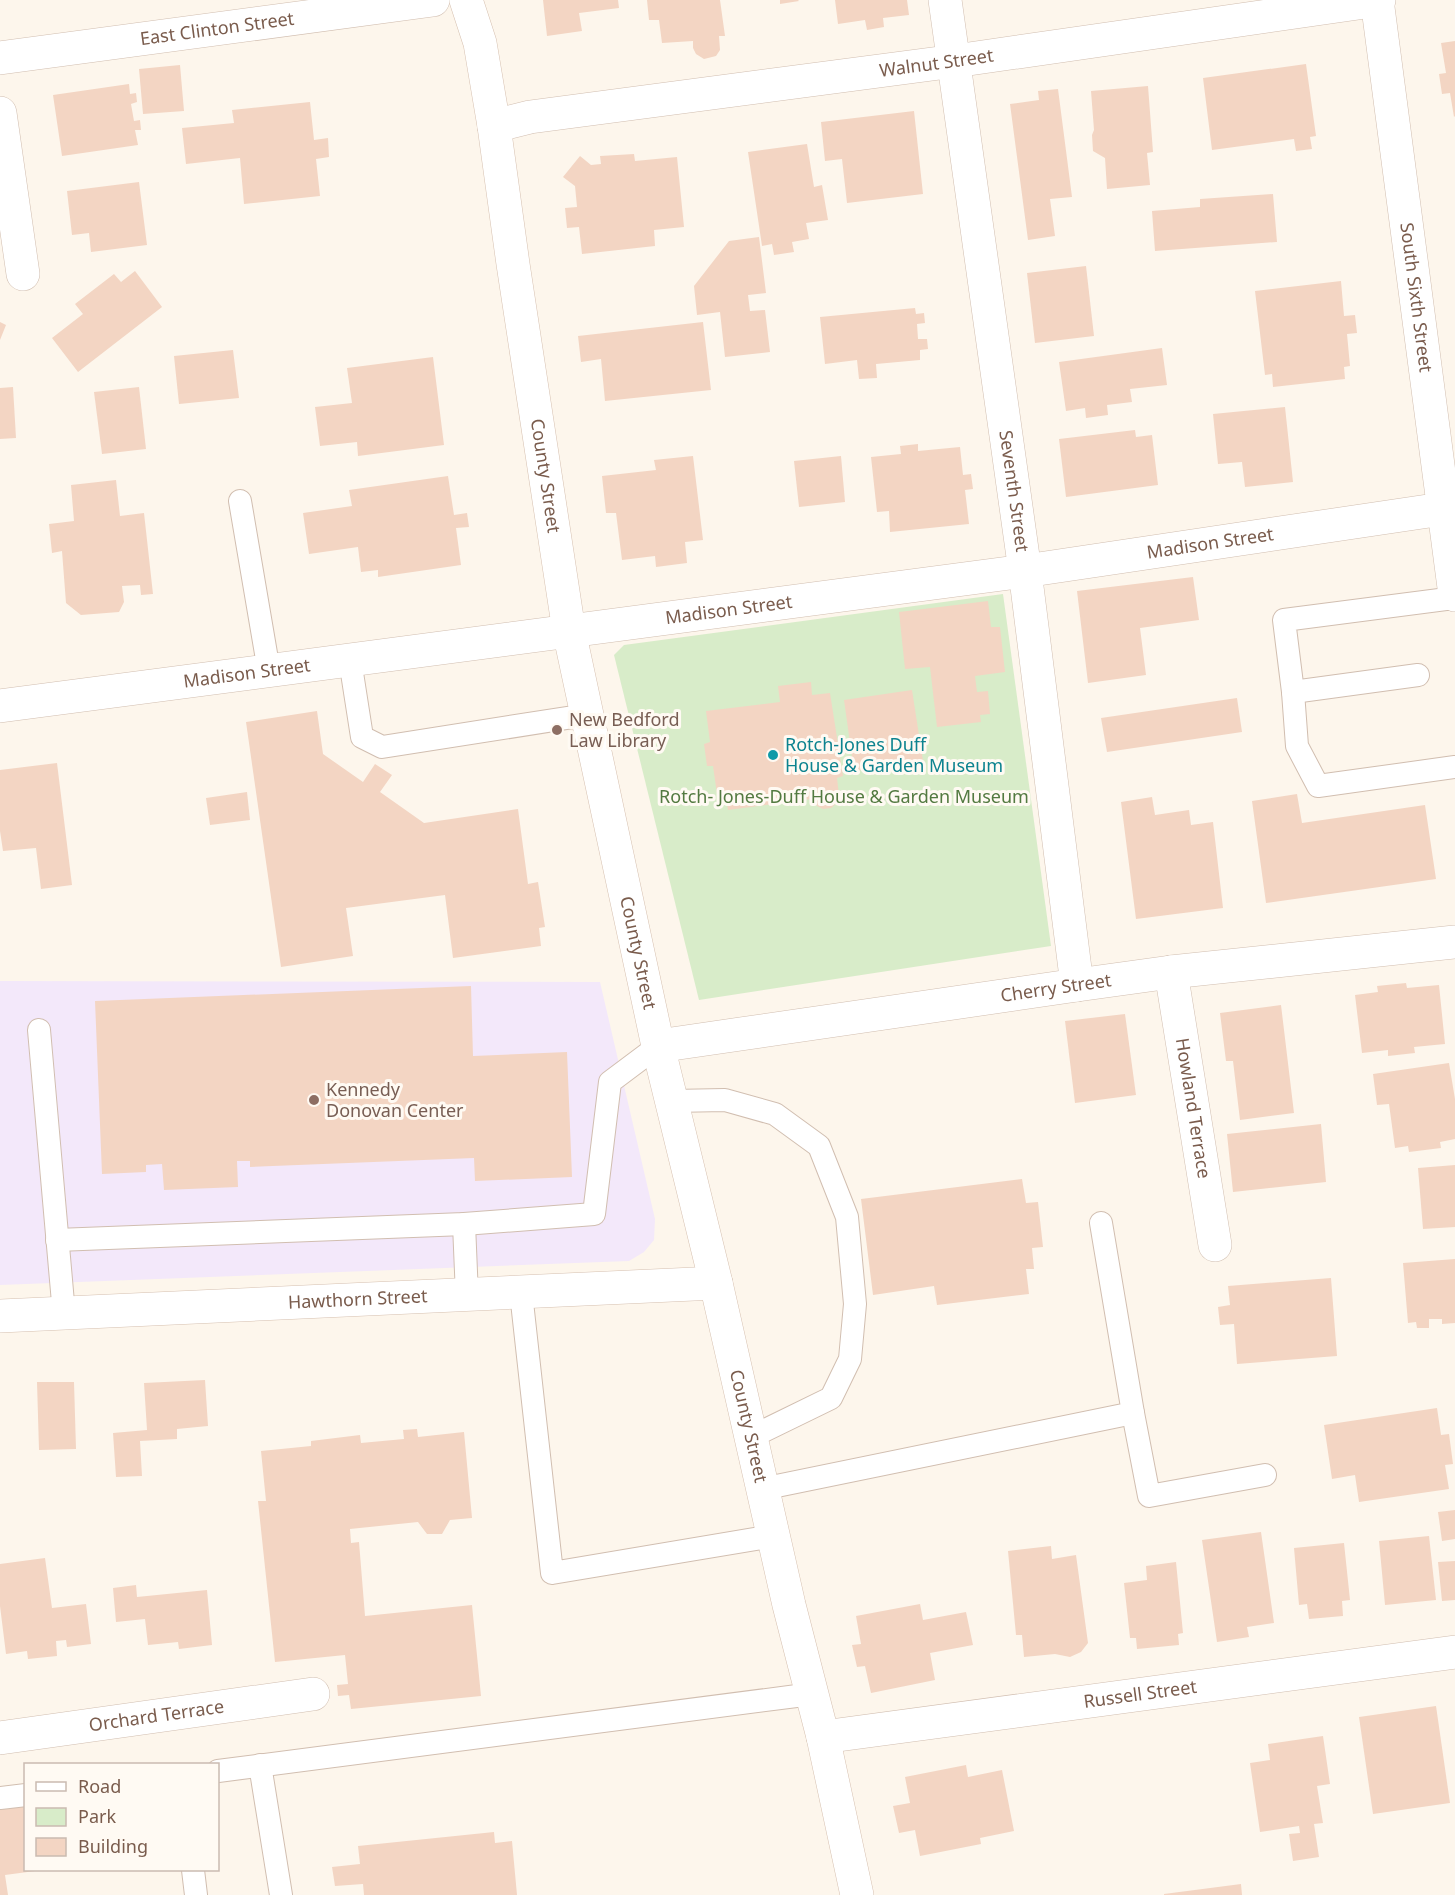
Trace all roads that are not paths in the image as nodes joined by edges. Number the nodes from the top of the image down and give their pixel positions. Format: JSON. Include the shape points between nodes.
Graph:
{"nodes":[{"id":1,"x":433,"y":0,"type":"edge"},
{"id":2,"x":466,"y":0,"type":"edge"},
{"id":3,"x":945,"y":0,"type":"edge"},
{"id":4,"x":1378,"y":0,"type":"edge"},
{"id":5,"x":0,"y":58,"type":"edge"},
{"id":6,"x":955,"y":61,"type":"junction"},
{"id":7,"x":0,"y":113,"type":"edge"},
{"id":8,"x":494,"y":126,"type":"junction"},
{"id":9,"x":22,"y":274,"type":"dead end"},
{"id":10,"x":240,"y":501,"type":"dead end"},
{"id":11,"x":1449,"y":508,"type":"edge"},
{"id":12,"x":1025,"y":571,"type":"junction"},
{"id":13,"x":1455,"y":596,"type":"edge"},
{"id":14,"x":569,"y":631,"type":"junction"},
{"id":15,"x":350,"y":660,"type":"junction"},
{"id":16,"x":270,"y":670,"type":"junction"},
{"id":17,"x":1418,"y":675,"type":"dead end"},
{"id":18,"x":1293,"y":692,"type":"junction"},
{"id":19,"x":0,"y":706,"type":"edge"},
{"id":20,"x":586,"y":715,"type":"junction"},
{"id":21,"x":1455,"y":767,"type":"edge"},
{"id":22,"x":1455,"y":942,"type":"edge"},
{"id":23,"x":1171,"y":972,"type":"junction"},
{"id":24,"x":1077,"y":985,"type":"junction"},
{"id":25,"x":39,"y":1030,"type":"dead end"},
{"id":26,"x":658,"y":1046,"type":"junction"},
{"id":27,"x":672,"y":1101,"type":"junction"},
{"id":28,"x":1101,"y":1223,"type":"dead end"},
{"id":29,"x":464,"y":1224,"type":"junction"},
{"id":30,"x":57,"y":1240,"type":"junction"},
{"id":31,"x":1215,"y":1245,"type":"dead end"},
{"id":32,"x":716,"y":1283,"type":"junction"},
{"id":33,"x":521,"y":1293,"type":"junction"},
{"id":34,"x":467,"y":1296,"type":"junction"},
{"id":35,"x":64,"y":1314,"type":"junction"},
{"id":36,"x":0,"y":1316,"type":"edge"},
{"id":37,"x":1133,"y":1413,"type":"junction"},
{"id":38,"x":751,"y":1437,"type":"junction"},
{"id":39,"x":1264,"y":1475,"type":"dead end"},
{"id":40,"x":762,"y":1489,"type":"junction"},
{"id":41,"x":773,"y":1536,"type":"junction"},
{"id":42,"x":1455,"y":1652,"type":"edge"},
{"id":43,"x":313,"y":1694,"type":"dead end"},
{"id":44,"x":812,"y":1694,"type":"junction"},
{"id":45,"x":823,"y":1737,"type":"junction"},
{"id":46,"x":0,"y":1738,"type":"edge"},
{"id":47,"x":260,"y":1765,"type":"junction"},
{"id":48,"x":219,"y":1771,"type":"edge"},
{"id":49,"x":24,"y":1795,"type":"edge"},
{"id":50,"x":0,"y":1798,"type":"edge"},
{"id":51,"x":193,"y":1871,"type":"edge"},
{"id":52,"x":196,"y":1895,"type":"edge"},
{"id":53,"x":281,"y":1895,"type":"edge"},
{"id":54,"x":857,"y":1895,"type":"edge"}],
"edges":[{"from":1,"to":5,"type":"street","name":"East Clinton Street"},
{"from":2,"to":8,"type":"street","name":"County Street","via":[[480,43]]},
{"from":3,"to":6,"type":"street","name":"Seventh Street"},
{"from":4,"to":6,"type":"street","name":"Walnut Street"},
{"from":4,"to":11,"type":"street","name":"South Sixth Street"},
{"from":6,"to":8,"type":"street","name":"Walnut Street","via":[[530,117]]},
{"from":6,"to":12,"type":"street","name":"Seventh Street"},
{"from":7,"to":9,"type":"street"},
{"from":8,"to":14,"type":"street","name":"County Street"},
{"from":10,"to":16,"type":"lane"},
{"from":11,"to":12,"type":"street","name":"Madison Street"},
{"from":11,"to":13,"type":"street","name":"South Sixth Street"},
{"from":12,"to":14,"type":"street","name":"Madison Street"},
{"from":12,"to":24,"type":"street","name":"Seventh Street"},
{"from":13,"to":18,"type":"lane","via":[[1284,620]]},
{"from":14,"to":15,"type":"street","name":"Madison Street"},
{"from":14,"to":20,"type":"street","name":"County Street"},
{"from":15,"to":16,"type":"street","name":"Madison Street"},
{"from":15,"to":20,"type":"lane","via":[[362,737],[382,747]]},
{"from":16,"to":19,"type":"street","name":"Madison Street"},
{"from":17,"to":18,"type":"lane"},
{"from":18,"to":21,"type":"lane","via":[[1297,746],[1318,786]]},
{"from":20,"to":26,"type":"street","name":"County Street"},
{"from":22,"to":23,"type":"street","name":"Cherry Street"},
{"from":23,"to":24,"type":"street","name":"Cherry Street"},
{"from":23,"to":31,"type":"street","name":"Howland Terrace"},
{"from":24,"to":26,"type":"street","name":"Cherry Street"},
{"from":25,"to":30,"type":"lane"},
{"from":26,"to":27,"type":"street","name":"County Street"},
{"from":26,"to":29,"type":"lane","via":[[610,1082],[594,1214]]},
{"from":27,"to":32,"type":"street","name":"County Street"},
{"from":27,"to":38,"type":"lane","via":[[725,1100],[775,1114],[819,1146],[847,1217],[855,1304],[850,1359],[831,1398]]},
{"from":28,"to":37,"type":"lane"},
{"from":29,"to":30,"type":"lane"},
{"from":29,"to":34,"type":"lane"},
{"from":30,"to":35,"type":"lane"},
{"from":32,"to":33,"type":"street","name":"Hawthorn Street"},
{"from":32,"to":38,"type":"street","name":"County Street"},
{"from":33,"to":34,"type":"street","name":"Hawthorn Street"},
{"from":33,"to":41,"type":"lane","via":[[552,1573]]},
{"from":34,"to":35,"type":"street","name":"Hawthorn Street"},
{"from":35,"to":36,"type":"street","name":"Hawthorn Street"},
{"from":37,"to":39,"type":"lane","via":[[1149,1496]]},
{"from":37,"to":40,"type":"lane"},
{"from":38,"to":40,"type":"street","name":"County Street"},
{"from":40,"to":41,"type":"street","name":"County Street"},
{"from":41,"to":44,"type":"street","name":"County Street"},
{"from":42,"to":45,"type":"street","name":"Russell Street"},
{"from":43,"to":46,"type":"street","name":"Orchard Terrace"},
{"from":44,"to":45,"type":"street","name":"County Street"},
{"from":44,"to":47,"type":"lane"},
{"from":45,"to":54,"type":"street","name":"County Street"},
{"from":47,"to":48,"type":"lane"},
{"from":47,"to":53,"type":"lane"},
{"from":49,"to":50,"type":"lane"},
{"from":51,"to":52,"type":"lane"}]}
